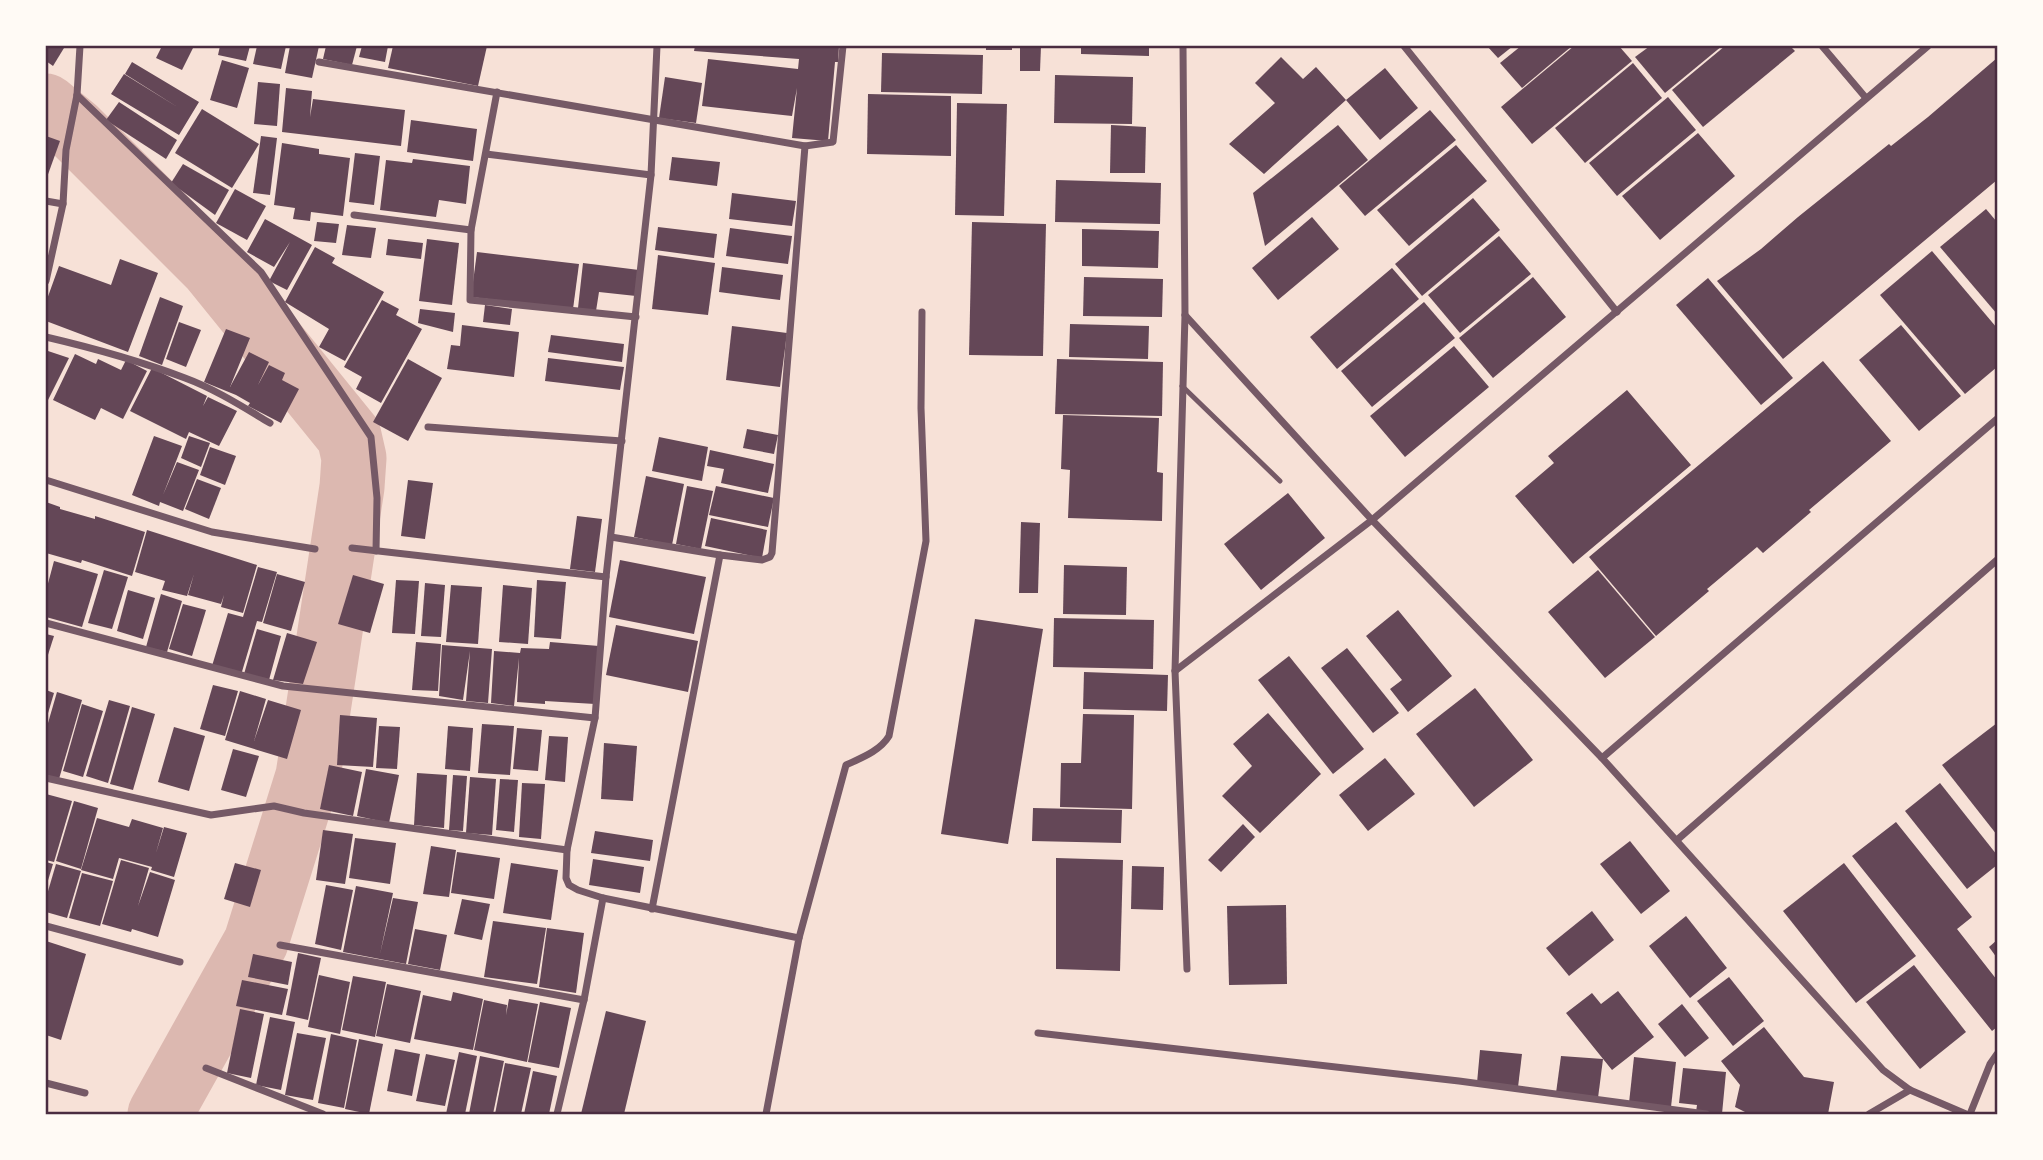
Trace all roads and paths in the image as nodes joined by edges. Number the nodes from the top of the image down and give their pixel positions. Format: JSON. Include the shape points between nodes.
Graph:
{"nodes":[{"id":1,"x":80,"y":46,"type":"edge"},
{"id":2,"x":657,"y":46,"type":"edge"},
{"id":3,"x":843,"y":46,"type":"edge"},
{"id":4,"x":1183,"y":46,"type":"edge"},
{"id":5,"x":1404,"y":46,"type":"edge"},
{"id":6,"x":1822,"y":46,"type":"edge"},
{"id":7,"x":1928,"y":46,"type":"edge"},
{"id":8,"x":319,"y":62,"type":"dead end"},
{"id":9,"x":497,"y":92,"type":"junction"},
{"id":10,"x":77,"y":95,"type":"junction"},
{"id":11,"x":1866,"y":98,"type":"junction"},
{"id":12,"x":652,"y":119,"type":"junction"},
{"id":13,"x":805,"y":146,"type":"junction"},
{"id":14,"x":486,"y":154,"type":"junction"},
{"id":15,"x":651,"y":176,"type":"junction"},
{"id":16,"x":46,"y":201,"type":"edge"},
{"id":17,"x":63,"y":204,"type":"junction"},
{"id":18,"x":354,"y":215,"type":"dead end"},
{"id":19,"x":471,"y":230,"type":"junction"},
{"id":20,"x":46,"y":281,"type":"edge"},
{"id":21,"x":922,"y":312,"type":"dead end"},
{"id":22,"x":1617,"y":312,"type":"junction"},
{"id":23,"x":1185,"y":315,"type":"junction"},
{"id":24,"x":636,"y":317,"type":"junction"},
{"id":25,"x":46,"y":337,"type":"edge"},
{"id":26,"x":1182,"y":386,"type":"junction"},
{"id":27,"x":1997,"y":419,"type":"edge"},
{"id":28,"x":271,"y":423,"type":"dead end"},
{"id":29,"x":428,"y":426,"type":"dead end"},
{"id":30,"x":622,"y":440,"type":"junction"},
{"id":31,"x":46,"y":480,"type":"edge"},
{"id":32,"x":1280,"y":481,"type":"dead end"},
{"id":33,"x":1371,"y":520,"type":"junction"},
{"id":34,"x":611,"y":537,"type":"junction"},
{"id":35,"x":315,"y":548,"type":"dead end"},
{"id":36,"x":352,"y":548,"type":"dead end"},
{"id":37,"x":376,"y":551,"type":"junction"},
{"id":38,"x":720,"y":555,"type":"junction"},
{"id":39,"x":1997,"y":560,"type":"edge"},
{"id":40,"x":606,"y":577,"type":"junction"},
{"id":41,"x":46,"y":623,"type":"edge"},
{"id":42,"x":1175,"y":671,"type":"junction"},
{"id":43,"x":595,"y":718,"type":"junction"},
{"id":44,"x":1602,"y":758,"type":"junction"},
{"id":45,"x":46,"y":778,"type":"edge"},
{"id":46,"x":1677,"y":840,"type":"junction"},
{"id":47,"x":567,"y":850,"type":"junction"},
{"id":48,"x":604,"y":898,"type":"junction"},
{"id":49,"x":652,"y":909,"type":"junction"},
{"id":50,"x":46,"y":926,"type":"edge"},
{"id":51,"x":800,"y":938,"type":"junction"},
{"id":52,"x":280,"y":945,"type":"dead end"},
{"id":53,"x":180,"y":962,"type":"dead end"},
{"id":54,"x":1187,"y":970,"type":"dead end"},
{"id":55,"x":584,"y":1000,"type":"junction"},
{"id":56,"x":1038,"y":1033,"type":"dead end"},
{"id":57,"x":1997,"y":1054,"type":"edge"},
{"id":58,"x":206,"y":1068,"type":"dead end"},
{"id":59,"x":46,"y":1083,"type":"edge"},
{"id":60,"x":1910,"y":1090,"type":"junction"},
{"id":61,"x":85,"y":1093,"type":"dead end"},
{"id":62,"x":323,"y":1115,"type":"edge"},
{"id":63,"x":557,"y":1115,"type":"edge"},
{"id":64,"x":766,"y":1115,"type":"edge"},
{"id":65,"x":1706,"y":1115,"type":"edge"},
{"id":66,"x":1869,"y":1115,"type":"edge"},
{"id":67,"x":1968,"y":1115,"type":"edge"}],
"edges":[{"from":1,"to":10,"type":"street"},
{"from":2,"to":12,"type":"street"},
{"from":3,"to":13,"type":"street","via":[[833,142]]},
{"from":4,"to":23,"type":"street"},
{"from":5,"to":22,"type":"street"},
{"from":6,"to":11,"type":"street"},
{"from":7,"to":11,"type":"street"},
{"from":8,"to":9,"type":"street"},
{"from":9,"to":12,"type":"street"},
{"from":9,"to":14,"type":"street"},
{"from":10,"to":17,"type":"street","via":[[68,132]]},
{"from":10,"to":37,"type":"street","via":[[261,272],[371,437]]},
{"from":11,"to":22,"type":"street"},
{"from":12,"to":13,"type":"street"},
{"from":12,"to":15,"type":"street"},
{"from":13,"to":38,"type":"street","via":[[772,553],[762,560]]},
{"from":14,"to":15,"type":"street"},
{"from":14,"to":19,"type":"street"},
{"from":15,"to":24,"type":"street"},
{"from":16,"to":17,"type":"street"},
{"from":17,"to":20,"type":"street"},
{"from":18,"to":19,"type":"street"},
{"from":19,"to":24,"type":"street","via":[[470,300]]},
{"from":21,"to":51,"type":"street","via":[[926,541],[889,736],[885,743],[846,765]]},
{"from":22,"to":33,"type":"street"},
{"from":23,"to":26,"type":"street"},
{"from":23,"to":33,"type":"street"},
{"from":24,"to":30,"type":"street"},
{"from":25,"to":28,"type":"street","via":[[99,349],[186,379]]},
{"from":26,"to":32,"type":"lane"},
{"from":26,"to":42,"type":"street"},
{"from":27,"to":44,"type":"street"},
{"from":29,"to":30,"type":"street"},
{"from":30,"to":34,"type":"street"},
{"from":31,"to":35,"type":"street","via":[[212,532]]},
{"from":33,"to":42,"type":"street"},
{"from":33,"to":44,"type":"street"},
{"from":34,"to":38,"type":"street"},
{"from":34,"to":40,"type":"street"},
{"from":36,"to":37,"type":"street"},
{"from":37,"to":40,"type":"street"},
{"from":38,"to":49,"type":"street"},
{"from":39,"to":46,"type":"street"},
{"from":40,"to":43,"type":"street"},
{"from":41,"to":43,"type":"street","via":[[283,686]]},
{"from":42,"to":54,"type":"street"},
{"from":43,"to":47,"type":"street"},
{"from":44,"to":46,"type":"street"},
{"from":45,"to":47,"type":"street","via":[[211,815],[274,806]]},
{"from":46,"to":60,"type":"street","via":[[1882,1069]]},
{"from":47,"to":48,"type":"street","via":[[569,885]]},
{"from":48,"to":49,"type":"street"},
{"from":48,"to":55,"type":"street"},
{"from":49,"to":51,"type":"street"},
{"from":50,"to":53,"type":"street"},
{"from":51,"to":64,"type":"street"},
{"from":52,"to":55,"type":"street"},
{"from":55,"to":63,"type":"street"},
{"from":56,"to":65,"type":"street","via":[[1459,1081]]},
{"from":57,"to":67,"type":"street"},
{"from":58,"to":62,"type":"street"},
{"from":59,"to":61,"type":"street"},
{"from":60,"to":66,"type":"street"},
{"from":60,"to":67,"type":"street"}]}
